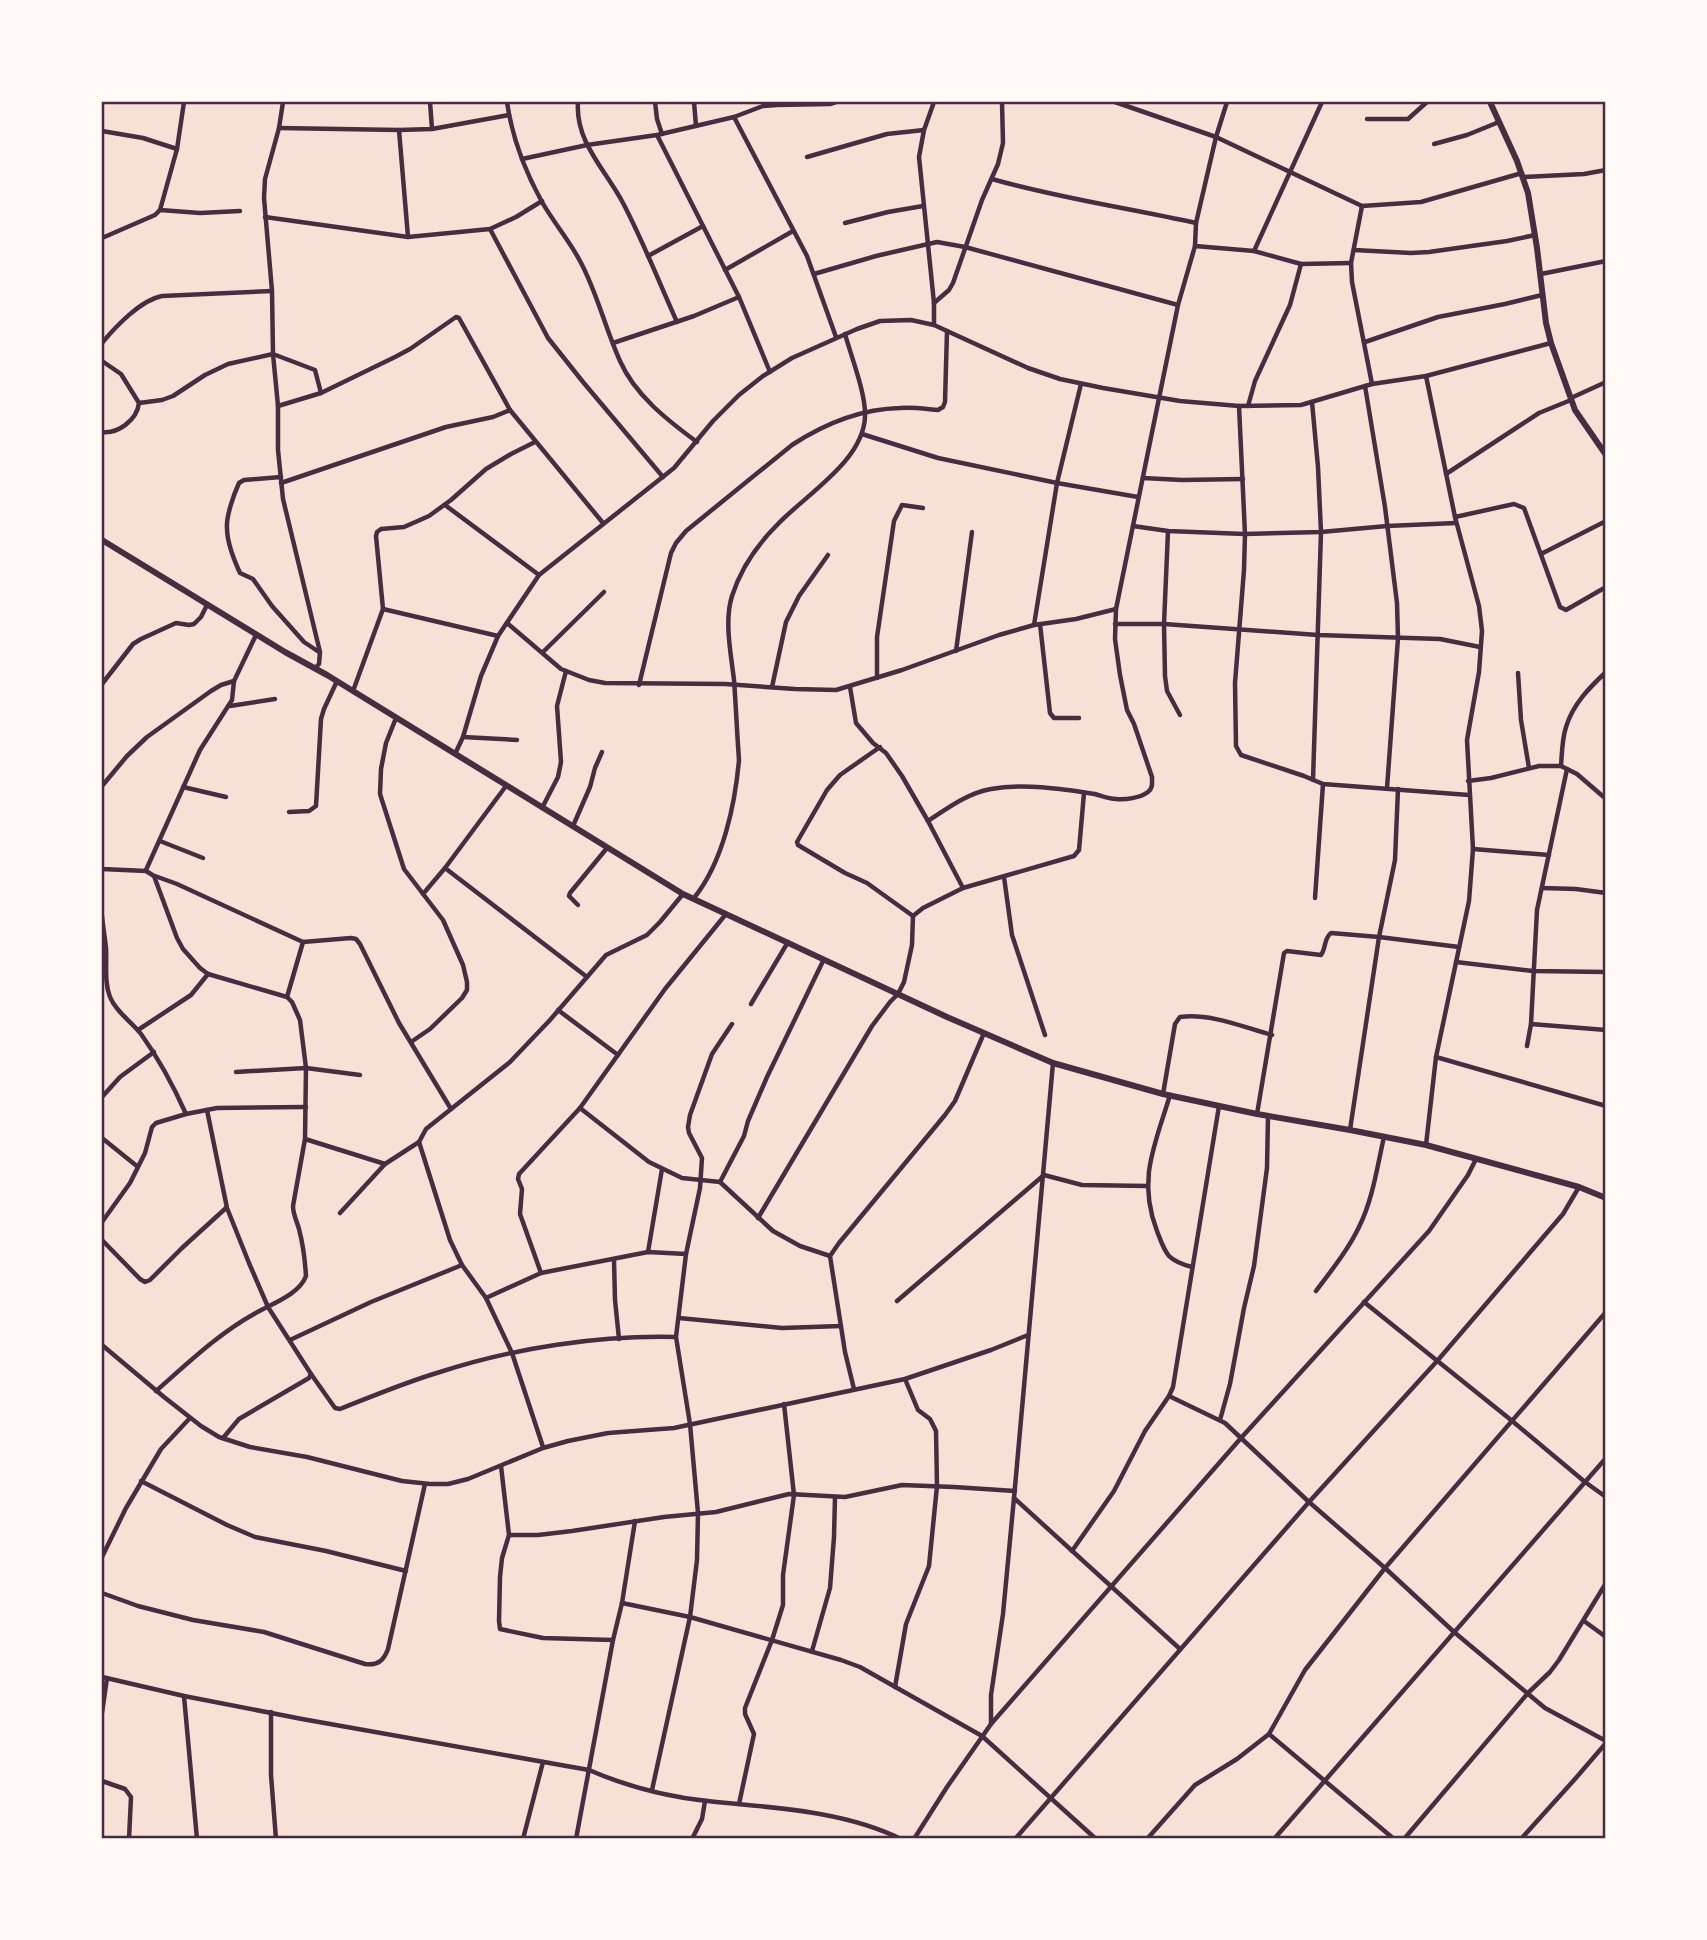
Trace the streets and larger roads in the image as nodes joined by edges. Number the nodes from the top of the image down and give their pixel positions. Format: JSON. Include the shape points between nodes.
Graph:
{"nodes":[{"id":1,"x":184,"y":102,"type":"edge"},
{"id":2,"x":283,"y":102,"type":"edge"},
{"id":3,"x":430,"y":102,"type":"edge"},
{"id":4,"x":507,"y":102,"type":"edge"},
{"id":5,"x":578,"y":102,"type":"edge"},
{"id":6,"x":656,"y":102,"type":"edge"},
{"id":7,"x":694,"y":102,"type":"edge"},
{"id":8,"x":836,"y":102,"type":"edge"},
{"id":9,"x":934,"y":102,"type":"edge"},
{"id":10,"x":1002,"y":102,"type":"edge"},
{"id":11,"x":1119,"y":102,"type":"edge"},
{"id":12,"x":1227,"y":102,"type":"edge"},
{"id":13,"x":1322,"y":102,"type":"edge"},
{"id":14,"x":1427,"y":102,"type":"edge"},
{"id":15,"x":1490,"y":102,"type":"edge"},
{"id":16,"x":763,"y":104,"type":"edge"},
{"id":17,"x":509,"y":115,"type":"junction"},
{"id":18,"x":734,"y":117,"type":"junction"},
{"id":19,"x":1367,"y":119,"type":"dead end"},
{"id":20,"x":1500,"y":122,"type":"junction"},
{"id":21,"x":696,"y":126,"type":"junction"},
{"id":22,"x":279,"y":128,"type":"junction"},
{"id":23,"x":432,"y":129,"type":"junction"},
{"id":24,"x":399,"y":130,"type":"junction"},
{"id":25,"x":924,"y":130,"type":"junction"},
{"id":26,"x":102,"y":131,"type":"edge"},
{"id":27,"x":660,"y":134,"type":"junction"},
{"id":28,"x":1216,"y":137,"type":"junction"},
{"id":29,"x":1434,"y":144,"type":"dead end"},
{"id":30,"x":587,"y":145,"type":"junction"},
{"id":31,"x":177,"y":149,"type":"junction"},
{"id":32,"x":807,"y":158,"type":"dead end"},
{"id":33,"x":522,"y":159,"type":"junction"},
{"id":34,"x":1605,"y":170,"type":"edge"},
{"id":35,"x":1289,"y":173,"type":"junction"},
{"id":36,"x":1523,"y":175,"type":"junction"},
{"id":37,"x":992,"y":179,"type":"junction"},
{"id":38,"x":542,"y":201,"type":"junction"},
{"id":39,"x":923,"y":206,"type":"junction"},
{"id":40,"x":1362,"y":206,"type":"junction"},
{"id":41,"x":160,"y":210,"type":"junction"},
{"id":42,"x":240,"y":211,"type":"dead end"},
{"id":43,"x":265,"y":217,"type":"junction"},
{"id":44,"x":845,"y":223,"type":"dead end"},
{"id":45,"x":1196,"y":223,"type":"junction"},
{"id":46,"x":703,"y":226,"type":"junction"},
{"id":47,"x":489,"y":229,"type":"junction"},
{"id":48,"x":793,"y":231,"type":"junction"},
{"id":49,"x":1535,"y":235,"type":"junction"},
{"id":50,"x":408,"y":237,"type":"junction"},
{"id":51,"x":102,"y":238,"type":"edge"},
{"id":52,"x":927,"y":244,"type":"junction"},
{"id":53,"x":1195,"y":246,"type":"junction"},
{"id":54,"x":964,"y":247,"type":"junction"},
{"id":55,"x":1354,"y":250,"type":"junction"},
{"id":56,"x":1254,"y":251,"type":"junction"},
{"id":57,"x":648,"y":256,"type":"junction"},
{"id":58,"x":1605,"y":261,"type":"edge"},
{"id":59,"x":1351,"y":263,"type":"junction"},
{"id":60,"x":1301,"y":264,"type":"junction"},
{"id":61,"x":725,"y":270,"type":"junction"},
{"id":62,"x":814,"y":274,"type":"junction"},
{"id":63,"x":1541,"y":274,"type":"junction"},
{"id":64,"x":272,"y":291,"type":"junction"},
{"id":65,"x":1542,"y":295,"type":"junction"},
{"id":66,"x":739,"y":297,"type":"junction"},
{"id":67,"x":934,"y":303,"type":"junction"},
{"id":68,"x":1178,"y":305,"type":"junction"},
{"id":69,"x":677,"y":322,"type":"junction"},
{"id":70,"x":934,"y":325,"type":"junction"},
{"id":71,"x":947,"y":331,"type":"junction"},
{"id":72,"x":845,"y":334,"type":"junction"},
{"id":73,"x":836,"y":337,"type":"junction"},
{"id":74,"x":102,"y":342,"type":"edge"},
{"id":75,"x":1365,"y":342,"type":"junction"},
{"id":76,"x":613,"y":343,"type":"junction"},
{"id":77,"x":1551,"y":343,"type":"junction"},
{"id":78,"x":273,"y":354,"type":"junction"},
{"id":79,"x":102,"y":361,"type":"edge"},
{"id":80,"x":770,"y":372,"type":"junction"},
{"id":81,"x":1426,"y":376,"type":"junction"},
{"id":82,"x":1605,"y":382,"type":"edge"},
{"id":83,"x":1081,"y":384,"type":"junction"},
{"id":84,"x":1373,"y":384,"type":"junction"},
{"id":85,"x":1365,"y":386,"type":"junction"},
{"id":86,"x":321,"y":393,"type":"junction"},
{"id":87,"x":1160,"y":397,"type":"junction"},
{"id":88,"x":1571,"y":399,"type":"junction"},
{"id":89,"x":1312,"y":402,"type":"junction"},
{"id":90,"x":139,"y":403,"type":"junction"},
{"id":91,"x":278,"y":406,"type":"junction"},
{"id":92,"x":1239,"y":406,"type":"junction"},
{"id":93,"x":1248,"y":406,"type":"junction"},
{"id":94,"x":510,"y":410,"type":"junction"},
{"id":95,"x":866,"y":412,"type":"junction"},
{"id":96,"x":102,"y":432,"type":"edge"},
{"id":97,"x":862,"y":434,"type":"junction"},
{"id":98,"x":535,"y":442,"type":"junction"},
{"id":99,"x":697,"y":442,"type":"junction"},
{"id":100,"x":1605,"y":455,"type":"edge"},
{"id":101,"x":1446,"y":474,"type":"junction"},
{"id":102,"x":281,"y":477,"type":"junction"},
{"id":103,"x":663,"y":477,"type":"junction"},
{"id":104,"x":1142,"y":478,"type":"junction"},
{"id":105,"x":1243,"y":478,"type":"junction"},
{"id":106,"x":281,"y":483,"type":"junction"},
{"id":107,"x":1057,"y":483,"type":"junction"},
{"id":108,"x":1138,"y":497,"type":"junction"},
{"id":109,"x":445,"y":505,"type":"junction"},
{"id":110,"x":923,"y":508,"type":"dead end"},
{"id":111,"x":1455,"y":520,"type":"junction"},
{"id":112,"x":1605,"y":521,"type":"edge"},
{"id":113,"x":603,"y":523,"type":"junction"},
{"id":114,"x":1133,"y":526,"type":"junction"},
{"id":115,"x":1387,"y":526,"type":"junction"},
{"id":116,"x":1168,"y":531,"type":"junction"},
{"id":117,"x":972,"y":532,"type":"dead end"},
{"id":118,"x":1321,"y":532,"type":"junction"},
{"id":119,"x":1245,"y":534,"type":"junction"},
{"id":120,"x":102,"y":540,"type":"edge"},
{"id":121,"x":1541,"y":554,"type":"junction"},
{"id":122,"x":828,"y":555,"type":"dead end"},
{"id":123,"x":539,"y":575,"type":"junction"},
{"id":124,"x":1605,"y":587,"type":"edge"},
{"id":125,"x":604,"y":592,"type":"dead end"},
{"id":126,"x":207,"y":605,"type":"junction"},
{"id":127,"x":383,"y":609,"type":"junction"},
{"id":128,"x":1116,"y":609,"type":"junction"},
{"id":129,"x":507,"y":623,"type":"junction"},
{"id":130,"x":1115,"y":624,"type":"junction"},
{"id":131,"x":1164,"y":624,"type":"junction"},
{"id":132,"x":1037,"y":625,"type":"junction"},
{"id":133,"x":1238,"y":631,"type":"junction"},
{"id":134,"x":256,"y":635,"type":"junction"},
{"id":135,"x":1318,"y":635,"type":"junction"},
{"id":136,"x":498,"y":636,"type":"junction"},
{"id":137,"x":1398,"y":638,"type":"junction"},
{"id":138,"x":1480,"y":647,"type":"junction"},
{"id":139,"x":320,"y":652,"type":"junction"},
{"id":140,"x":543,"y":652,"type":"junction"},
{"id":141,"x":955,"y":652,"type":"junction"},
{"id":142,"x":315,"y":668,"type":"junction"},
{"id":143,"x":566,"y":671,"type":"junction"},
{"id":144,"x":1605,"y":672,"type":"edge"},
{"id":145,"x":1518,"y":673,"type":"dead end"},
{"id":146,"x":877,"y":678,"type":"junction"},
{"id":147,"x":234,"y":681,"type":"junction"},
{"id":148,"x":337,"y":681,"type":"junction"},
{"id":149,"x":102,"y":684,"type":"edge"},
{"id":150,"x":734,"y":684,"type":"junction"},
{"id":151,"x":639,"y":685,"type":"junction"},
{"id":152,"x":772,"y":687,"type":"junction"},
{"id":153,"x":850,"y":687,"type":"junction"},
{"id":154,"x":353,"y":691,"type":"junction"},
{"id":155,"x":275,"y":698,"type":"dead end"},
{"id":156,"x":229,"y":706,"type":"junction"},
{"id":157,"x":1180,"y":715,"type":"dead end"},
{"id":158,"x":396,"y":718,"type":"junction"},
{"id":159,"x":1079,"y":718,"type":"dead end"},
{"id":160,"x":463,"y":737,"type":"junction"},
{"id":161,"x":517,"y":740,"type":"dead end"},
{"id":162,"x":880,"y":747,"type":"junction"},
{"id":163,"x":602,"y":752,"type":"dead end"},
{"id":164,"x":455,"y":754,"type":"junction"},
{"id":165,"x":1561,"y":766,"type":"junction"},
{"id":166,"x":1529,"y":768,"type":"junction"},
{"id":167,"x":1567,"y":769,"type":"junction"},
{"id":168,"x":1313,"y":780,"type":"junction"},
{"id":169,"x":1468,"y":781,"type":"junction"},
{"id":170,"x":1323,"y":784,"type":"junction"},
{"id":171,"x":102,"y":786,"type":"edge"},
{"id":172,"x":506,"y":786,"type":"junction"},
{"id":173,"x":1605,"y":786,"type":"edge"},
{"id":174,"x":183,"y":787,"type":"junction"},
{"id":175,"x":1387,"y":788,"type":"junction"},
{"id":176,"x":1398,"y":789,"type":"junction"},
{"id":177,"x":1084,"y":793,"type":"junction"},
{"id":178,"x":1600,"y":795,"type":"junction"},
{"id":179,"x":1469,"y":796,"type":"junction"},
{"id":180,"x":226,"y":797,"type":"dead end"},
{"id":181,"x":1605,"y":799,"type":"edge"},
{"id":182,"x":542,"y":808,"type":"junction"},
{"id":183,"x":289,"y":813,"type":"dead end"},
{"id":184,"x":929,"y":821,"type":"junction"},
{"id":185,"x":573,"y":826,"type":"junction"},
{"id":186,"x":160,"y":841,"type":"junction"},
{"id":187,"x":607,"y":848,"type":"junction"},
{"id":188,"x":1473,"y":849,"type":"junction"},
{"id":189,"x":1549,"y":855,"type":"junction"},
{"id":190,"x":203,"y":858,"type":"dead end"},
{"id":191,"x":445,"y":868,"type":"junction"},
{"id":192,"x":102,"y":869,"type":"edge"},
{"id":193,"x":146,"y":871,"type":"junction"},
{"id":194,"x":154,"y":876,"type":"junction"},
{"id":195,"x":1004,"y":877,"type":"junction"},
{"id":196,"x":963,"y":888,"type":"junction"},
{"id":197,"x":1542,"y":888,"type":"junction"},
{"id":198,"x":1605,"y":893,"type":"edge"},
{"id":199,"x":423,"y":894,"type":"junction"},
{"id":200,"x":683,"y":894,"type":"junction"},
{"id":201,"x":694,"y":898,"type":"junction"},
{"id":202,"x":1315,"y":898,"type":"dead end"},
{"id":203,"x":578,"y":905,"type":"dead end"},
{"id":204,"x":727,"y":914,"type":"junction"},
{"id":205,"x":102,"y":916,"type":"edge"},
{"id":206,"x":913,"y":916,"type":"junction"},
{"id":207,"x":1379,"y":937,"type":"junction"},
{"id":208,"x":303,"y":942,"type":"junction"},
{"id":209,"x":788,"y":942,"type":"junction"},
{"id":210,"x":1459,"y":947,"type":"junction"},
{"id":211,"x":824,"y":959,"type":"junction"},
{"id":212,"x":1456,"y":962,"type":"junction"},
{"id":213,"x":1534,"y":971,"type":"junction"},
{"id":214,"x":1605,"y":972,"type":"edge"},
{"id":215,"x":208,"y":974,"type":"junction"},
{"id":216,"x":587,"y":977,"type":"junction"},
{"id":217,"x":104,"y":989,"type":"edge"},
{"id":218,"x":898,"y":994,"type":"junction"},
{"id":219,"x":287,"y":997,"type":"junction"},
{"id":220,"x":751,"y":1004,"type":"dead end"},
{"id":221,"x":558,"y":1010,"type":"junction"},
{"id":222,"x":732,"y":1024,"type":"dead end"},
{"id":223,"x":1531,"y":1024,"type":"junction"},
{"id":224,"x":138,"y":1030,"type":"junction"},
{"id":225,"x":1605,"y":1030,"type":"edge"},
{"id":226,"x":984,"y":1033,"type":"junction"},
{"id":227,"x":1045,"y":1035,"type":"dead end"},
{"id":228,"x":1272,"y":1035,"type":"junction"},
{"id":229,"x":411,"y":1042,"type":"junction"},
{"id":230,"x":1528,"y":1046,"type":"dead end"},
{"id":231,"x":154,"y":1052,"type":"junction"},
{"id":232,"x":618,"y":1055,"type":"junction"},
{"id":233,"x":1436,"y":1057,"type":"junction"},
{"id":234,"x":1054,"y":1063,"type":"junction"},
{"id":235,"x":306,"y":1068,"type":"junction"},
{"id":236,"x":236,"y":1072,"type":"dead end"},
{"id":237,"x":360,"y":1075,"type":"dead end"},
{"id":238,"x":1166,"y":1094,"type":"junction"},
{"id":239,"x":102,"y":1097,"type":"edge"},
{"id":240,"x":1219,"y":1106,"type":"junction"},
{"id":241,"x":1605,"y":1106,"type":"edge"},
{"id":242,"x":306,"y":1107,"type":"junction"},
{"id":243,"x":580,"y":1108,"type":"junction"},
{"id":244,"x":451,"y":1109,"type":"junction"},
{"id":245,"x":206,"y":1110,"type":"junction"},
{"id":246,"x":186,"y":1114,"type":"junction"},
{"id":247,"x":1257,"y":1114,"type":"junction"},
{"id":248,"x":1268,"y":1116,"type":"junction"},
{"id":249,"x":1350,"y":1130,"type":"junction"},
{"id":250,"x":1384,"y":1137,"type":"junction"},
{"id":251,"x":102,"y":1138,"type":"edge"},
{"id":252,"x":305,"y":1139,"type":"junction"},
{"id":253,"x":419,"y":1142,"type":"junction"},
{"id":254,"x":1426,"y":1145,"type":"junction"},
{"id":255,"x":1476,"y":1158,"type":"junction"},
{"id":256,"x":385,"y":1164,"type":"junction"},
{"id":257,"x":138,"y":1167,"type":"junction"},
{"id":258,"x":662,"y":1169,"type":"junction"},
{"id":259,"x":1044,"y":1175,"type":"junction"},
{"id":260,"x":700,"y":1181,"type":"junction"},
{"id":261,"x":720,"y":1182,"type":"junction"},
{"id":262,"x":1147,"y":1186,"type":"junction"},
{"id":263,"x":1579,"y":1187,"type":"junction"},
{"id":264,"x":1605,"y":1198,"type":"edge"},
{"id":265,"x":227,"y":1208,"type":"junction"},
{"id":266,"x":340,"y":1213,"type":"dead end"},
{"id":267,"x":758,"y":1218,"type":"junction"},
{"id":268,"x":102,"y":1222,"type":"edge"},
{"id":269,"x":102,"y":1240,"type":"edge"},
{"id":270,"x":648,"y":1252,"type":"junction"},
{"id":271,"x":686,"y":1254,"type":"junction"},
{"id":272,"x":830,"y":1256,"type":"junction"},
{"id":273,"x":614,"y":1259,"type":"junction"},
{"id":274,"x":462,"y":1265,"type":"junction"},
{"id":275,"x":1192,"y":1267,"type":"junction"},
{"id":276,"x":541,"y":1273,"type":"junction"},
{"id":277,"x":1316,"y":1291,"type":"dead end"},
{"id":278,"x":485,"y":1298,"type":"junction"},
{"id":279,"x":897,"y":1301,"type":"dead end"},
{"id":280,"x":1364,"y":1302,"type":"junction"},
{"id":281,"x":268,"y":1307,"type":"junction"},
{"id":282,"x":1605,"y":1312,"type":"edge"},
{"id":283,"x":679,"y":1318,"type":"junction"},
{"id":284,"x":842,"y":1326,"type":"junction"},
{"id":285,"x":1028,"y":1335,"type":"junction"},
{"id":286,"x":676,"y":1337,"type":"junction"},
{"id":287,"x":619,"y":1339,"type":"junction"},
{"id":288,"x":290,"y":1340,"type":"junction"},
{"id":289,"x":102,"y":1345,"type":"edge"},
{"id":290,"x":512,"y":1353,"type":"junction"},
{"id":291,"x":1438,"y":1360,"type":"junction"},
{"id":292,"x":311,"y":1374,"type":"junction"},
{"id":293,"x":905,"y":1379,"type":"junction"},
{"id":294,"x":854,"y":1389,"type":"junction"},
{"id":295,"x":156,"y":1391,"type":"junction"},
{"id":296,"x":1169,"y":1396,"type":"junction"},
{"id":297,"x":783,"y":1404,"type":"junction"},
{"id":298,"x":190,"y":1418,"type":"junction"},
{"id":299,"x":1220,"y":1419,"type":"junction"},
{"id":300,"x":1511,"y":1420,"type":"junction"},
{"id":301,"x":690,"y":1424,"type":"junction"},
{"id":302,"x":223,"y":1438,"type":"junction"},
{"id":303,"x":1241,"y":1438,"type":"junction"},
{"id":304,"x":543,"y":1448,"type":"junction"},
{"id":305,"x":1605,"y":1458,"type":"edge"},
{"id":306,"x":501,"y":1466,"type":"junction"},
{"id":307,"x":141,"y":1481,"type":"junction"},
{"id":308,"x":1585,"y":1482,"type":"junction"},
{"id":309,"x":425,"y":1484,"type":"junction"},
{"id":310,"x":937,"y":1486,"type":"junction"},
{"id":311,"x":1015,"y":1491,"type":"junction"},
{"id":312,"x":794,"y":1495,"type":"junction"},
{"id":313,"x":835,"y":1497,"type":"junction"},
{"id":314,"x":1605,"y":1497,"type":"edge"},
{"id":315,"x":1014,"y":1498,"type":"junction"},
{"id":316,"x":1310,"y":1502,"type":"junction"},
{"id":317,"x":698,"y":1513,"type":"junction"},
{"id":318,"x":635,"y":1521,"type":"junction"},
{"id":319,"x":509,"y":1535,"type":"junction"},
{"id":320,"x":104,"y":1545,"type":"edge"},
{"id":321,"x":1072,"y":1551,"type":"junction"},
{"id":322,"x":102,"y":1557,"type":"edge"},
{"id":323,"x":1385,"y":1567,"type":"junction"},
{"id":324,"x":406,"y":1571,"type":"junction"},
{"id":325,"x":1605,"y":1583,"type":"edge"},
{"id":326,"x":1111,"y":1586,"type":"junction"},
{"id":327,"x":102,"y":1593,"type":"edge"},
{"id":328,"x":622,"y":1603,"type":"junction"},
{"id":329,"x":690,"y":1617,"type":"junction"},
{"id":330,"x":1584,"y":1621,"type":"junction"},
{"id":331,"x":1454,"y":1632,"type":"junction"},
{"id":332,"x":1605,"y":1637,"type":"edge"},
{"id":333,"x":613,"y":1640,"type":"junction"},
{"id":334,"x":772,"y":1640,"type":"junction"},
{"id":335,"x":1180,"y":1649,"type":"junction"},
{"id":336,"x":812,"y":1651,"type":"junction"},
{"id":337,"x":104,"y":1677,"type":"edge"},
{"id":338,"x":895,"y":1687,"type":"junction"},
{"id":339,"x":1528,"y":1693,"type":"junction"},
{"id":340,"x":184,"y":1696,"type":"junction"},
{"id":341,"x":102,"y":1713,"type":"edge"},
{"id":342,"x":271,"y":1713,"type":"junction"},
{"id":343,"x":991,"y":1724,"type":"junction"},
{"id":344,"x":1269,"y":1734,"type":"junction"},
{"id":345,"x":982,"y":1736,"type":"junction"},
{"id":346,"x":1605,"y":1742,"type":"edge"},
{"id":347,"x":544,"y":1762,"type":"junction"},
{"id":348,"x":589,"y":1770,"type":"junction"},
{"id":349,"x":1326,"y":1780,"type":"junction"},
{"id":350,"x":102,"y":1781,"type":"edge"},
{"id":351,"x":652,"y":1790,"type":"junction"},
{"id":352,"x":1051,"y":1797,"type":"junction"},
{"id":353,"x":705,"y":1801,"type":"junction"},
{"id":354,"x":739,"y":1804,"type":"junction"},
{"id":355,"x":129,"y":1839,"type":"edge"},
{"id":356,"x":197,"y":1839,"type":"edge"},
{"id":357,"x":276,"y":1839,"type":"edge"},
{"id":358,"x":523,"y":1839,"type":"edge"},
{"id":359,"x":576,"y":1839,"type":"edge"},
{"id":360,"x":692,"y":1839,"type":"edge"},
{"id":361,"x":901,"y":1839,"type":"edge"},
{"id":362,"x":914,"y":1839,"type":"edge"},
{"id":363,"x":1015,"y":1839,"type":"edge"},
{"id":364,"x":1096,"y":1839,"type":"edge"},
{"id":365,"x":1147,"y":1839,"type":"edge"},
{"id":366,"x":1274,"y":1839,"type":"edge"},
{"id":367,"x":1394,"y":1839,"type":"edge"},
{"id":368,"x":1404,"y":1839,"type":"edge"},
{"id":369,"x":1521,"y":1839,"type":"edge"}],
"edges":[{"from":1,"to":31,"type":"street"},
{"from":2,"to":22,"type":"street"},
{"from":3,"to":23,"type":"street"},
{"from":4,"to":17,"type":"street"},
{"from":5,"to":30,"type":"street","via":[[579,127]]},
{"from":6,"to":27,"type":"street"},
{"from":7,"to":21,"type":"street"},
{"from":8,"to":16,"type":"street"},
{"from":9,"to":25,"type":"street"},
{"from":10,"to":37,"type":"street","via":[[1003,143]]},
{"from":11,"to":28,"type":"street"},
{"from":12,"to":28,"type":"street"},
{"from":13,"to":35,"type":"street"},
{"from":14,"to":19,"type":"street","via":[[1408,119]]},
{"from":15,"to":20,"type":"street"},
{"from":16,"to":18,"type":"street"},
{"from":17,"to":23,"type":"street"},
{"from":17,"to":33,"type":"street"},
{"from":18,"to":21,"type":"street"},
{"from":18,"to":48,"type":"street"},
{"from":20,"to":29,"type":"street"},
{"from":20,"to":36,"type":"street"},
{"from":21,"to":27,"type":"street"},
{"from":22,"to":24,"type":"street"},
{"from":22,"to":43,"type":"street","via":[[264,187]]},
{"from":23,"to":24,"type":"street"},
{"from":24,"to":50,"type":"street"},
{"from":25,"to":32,"type":"street","via":[[887,134]]},
{"from":25,"to":39,"type":"street","via":[[919,157]]},
{"from":26,"to":31,"type":"street"},
{"from":27,"to":30,"type":"street"},
{"from":27,"to":46,"type":"street"},
{"from":28,"to":35,"type":"street"},
{"from":28,"to":45,"type":"street"},
{"from":30,"to":33,"type":"street"},
{"from":30,"to":57,"type":"street","via":[[624,204]]},
{"from":31,"to":41,"type":"street"},
{"from":33,"to":38,"type":"street"},
{"from":34,"to":36,"type":"street"},
{"from":35,"to":40,"type":"street"},
{"from":35,"to":56,"type":"street"},
{"from":36,"to":40,"type":"street","via":[[1421,202]]},
{"from":36,"to":49,"type":"street"},
{"from":37,"to":45,"type":"street"},
{"from":37,"to":54,"type":"street"},
{"from":38,"to":47,"type":"street"},
{"from":38,"to":76,"type":"street","via":[[585,270]]},
{"from":39,"to":44,"type":"street"},
{"from":39,"to":52,"type":"street"},
{"from":40,"to":55,"type":"street"},
{"from":41,"to":42,"type":"street"},
{"from":41,"to":51,"type":"street"},
{"from":43,"to":50,"type":"street"},
{"from":43,"to":64,"type":"street"},
{"from":45,"to":53,"type":"street"},
{"from":46,"to":57,"type":"street"},
{"from":46,"to":61,"type":"street"},
{"from":47,"to":50,"type":"street"},
{"from":47,"to":103,"type":"street","via":[[548,338]]},
{"from":48,"to":61,"type":"street"},
{"from":48,"to":62,"type":"street"},
{"from":49,"to":55,"type":"street","via":[[1429,252]]},
{"from":49,"to":63,"type":"street"},
{"from":52,"to":54,"type":"street"},
{"from":52,"to":62,"type":"street"},
{"from":52,"to":67,"type":"street"},
{"from":53,"to":56,"type":"street"},
{"from":53,"to":68,"type":"street"},
{"from":54,"to":67,"type":"street","via":[[949,290]]},
{"from":54,"to":68,"type":"street"},
{"from":55,"to":59,"type":"street"},
{"from":56,"to":60,"type":"street"},
{"from":57,"to":69,"type":"street"},
{"from":58,"to":63,"type":"street"},
{"from":59,"to":60,"type":"street"},
{"from":59,"to":75,"type":"street"},
{"from":60,"to":93,"type":"street","via":[[1290,305]]},
{"from":61,"to":66,"type":"street"},
{"from":62,"to":73,"type":"street"},
{"from":63,"to":65,"type":"street"},
{"from":64,"to":74,"type":"street","via":[[153,297]]},
{"from":64,"to":78,"type":"street"},
{"from":65,"to":75,"type":"street","via":[[1438,317]]},
{"from":65,"to":77,"type":"street"},
{"from":66,"to":69,"type":"street"},
{"from":66,"to":80,"type":"street"},
{"from":67,"to":70,"type":"street"},
{"from":68,"to":87,"type":"street"},
{"from":69,"to":76,"type":"street"},
{"from":70,"to":71,"type":"street"},
{"from":70,"to":72,"type":"street","via":[[880,321]]},
{"from":71,"to":83,"type":"street","via":[[1028,368]]},
{"from":71,"to":95,"type":"street","via":[[943,407]]},
{"from":72,"to":73,"type":"street"},
{"from":72,"to":95,"type":"street"},
{"from":73,"to":80,"type":"street"},
{"from":75,"to":84,"type":"street"},
{"from":76,"to":99,"type":"street","via":[[642,393]]},
{"from":77,"to":81,"type":"street"},
{"from":77,"to":88,"type":"street"},
{"from":78,"to":86,"type":"street","via":[[315,370]]},
{"from":78,"to":90,"type":"street","via":[[228,364],[173,396]]},
{"from":78,"to":91,"type":"street"},
{"from":79,"to":90,"type":"street","via":[[121,374]]},
{"from":80,"to":99,"type":"street","via":[[739,395]]},
{"from":81,"to":84,"type":"street"},
{"from":81,"to":101,"type":"street"},
{"from":82,"to":88,"type":"street"},
{"from":83,"to":87,"type":"street"},
{"from":83,"to":107,"type":"street"},
{"from":84,"to":85,"type":"street"},
{"from":85,"to":89,"type":"street"},
{"from":85,"to":115,"type":"street"},
{"from":86,"to":91,"type":"street"},
{"from":86,"to":94,"type":"street","via":[[410,349],[456,317]]},
{"from":87,"to":92,"type":"street"},
{"from":87,"to":104,"type":"street"},
{"from":88,"to":100,"type":"street"},
{"from":88,"to":101,"type":"street","via":[[1532,417]]},
{"from":89,"to":93,"type":"street"},
{"from":89,"to":118,"type":"street"},
{"from":90,"to":96,"type":"street","via":[[131,420]]},
{"from":91,"to":102,"type":"street"},
{"from":92,"to":93,"type":"street"},
{"from":92,"to":105,"type":"street"},
{"from":94,"to":98,"type":"street"},
{"from":94,"to":106,"type":"street"},
{"from":95,"to":97,"type":"street"},
{"from":95,"to":151,"type":"street","via":[[792,445],[676,543]]},
{"from":97,"to":107,"type":"street","via":[[938,458]]},
{"from":97,"to":150,"type":"street","via":[[843,463],[759,544],[743,570],[731,598]]},
{"from":98,"to":109,"type":"street","via":[[486,469]]},
{"from":98,"to":113,"type":"street"},
{"from":99,"to":103,"type":"street"},
{"from":101,"to":111,"type":"street"},
{"from":102,"to":106,"type":"street"},
{"from":102,"to":139,"type":"street","via":[[239,483],[226,528],[240,573],[253,579],[304,642]]},
{"from":103,"to":113,"type":"street"},
{"from":104,"to":105,"type":"street"},
{"from":104,"to":108,"type":"street"},
{"from":105,"to":119,"type":"street"},
{"from":106,"to":139,"type":"street"},
{"from":107,"to":108,"type":"street"},
{"from":107,"to":132,"type":"street"},
{"from":108,"to":114,"type":"street"},
{"from":109,"to":123,"type":"street"},
{"from":109,"to":127,"type":"street","via":[[404,527],[377,532]]},
{"from":110,"to":146,"type":"street","via":[[902,505],[894,521],[877,637]]},
{"from":111,"to":115,"type":"street"},
{"from":111,"to":121,"type":"street","via":[[1521,506]]},
{"from":111,"to":138,"type":"street","via":[[1479,606]]},
{"from":112,"to":121,"type":"street"},
{"from":113,"to":123,"type":"street"},
{"from":114,"to":116,"type":"street"},
{"from":114,"to":128,"type":"street"},
{"from":115,"to":118,"type":"street"},
{"from":115,"to":137,"type":"street"},
{"from":116,"to":119,"type":"street"},
{"from":116,"to":131,"type":"street"},
{"from":117,"to":141,"type":"street"},
{"from":118,"to":119,"type":"street"},
{"from":118,"to":135,"type":"street"},
{"from":119,"to":133,"type":"street"},
{"from":120,"to":126,"type":"street"},
{"from":121,"to":124,"type":"street","via":[[1563,609]]},
{"from":122,"to":152,"type":"street","via":[[786,622]]},
{"from":123,"to":129,"type":"street"},
{"from":125,"to":140,"type":"street"},
{"from":126,"to":134,"type":"street"},
{"from":126,"to":149,"type":"street","via":[[194,624],[176,623],[133,644]]},
{"from":127,"to":136,"type":"street"},
{"from":127,"to":154,"type":"street"},
{"from":128,"to":130,"type":"street"},
{"from":128,"to":132,"type":"street"},
{"from":129,"to":136,"type":"street"},
{"from":129,"to":140,"type":"street"},
{"from":130,"to":131,"type":"street"},
{"from":130,"to":177,"type":"street","via":[[1127,710],[1135,723],[1152,786],[1132,798]]},
{"from":131,"to":133,"type":"street"},
{"from":131,"to":157,"type":"street","via":[[1167,691]]},
{"from":132,"to":141,"type":"street"},
{"from":132,"to":159,"type":"street","via":[[1050,713],[1054,718]]},
{"from":133,"to":135,"type":"street"},
{"from":133,"to":168,"type":"street","via":[[1238,751]]},
{"from":134,"to":142,"type":"street"},
{"from":134,"to":147,"type":"street"},
{"from":135,"to":137,"type":"street"},
{"from":135,"to":168,"type":"street"},
{"from":136,"to":160,"type":"street"},
{"from":137,"to":138,"type":"street","via":[[1440,639]]},
{"from":137,"to":175,"type":"street"},
{"from":138,"to":169,"type":"street","via":[[1467,740]]},
{"from":139,"to":142,"type":"street"},
{"from":140,"to":143,"type":"street"},
{"from":141,"to":146,"type":"street"},
{"from":142,"to":148,"type":"street"},
{"from":143,"to":151,"type":"street","via":[[589,680]]},
{"from":143,"to":182,"type":"street","via":[[557,706],[561,762]]},
{"from":144,"to":165,"type":"street","via":[[1573,709]]},
{"from":145,"to":166,"type":"street"},
{"from":146,"to":153,"type":"street"},
{"from":147,"to":156,"type":"street"},
{"from":147,"to":171,"type":"street","via":[[211,691],[147,737]]},
{"from":148,"to":154,"type":"street"},
{"from":148,"to":183,"type":"street","via":[[321,719],[316,806]]},
{"from":150,"to":151,"type":"street"},
{"from":150,"to":152,"type":"street"},
{"from":150,"to":201,"type":"street","via":[[738,760],[733,806],[715,860]]},
{"from":152,"to":153,"type":"street"},
{"from":153,"to":162,"type":"street","via":[[856,723]]},
{"from":154,"to":158,"type":"street"},
{"from":155,"to":156,"type":"street"},
{"from":156,"to":174,"type":"street"},
{"from":158,"to":164,"type":"street"},
{"from":158,"to":199,"type":"street","via":[[386,743],[380,794],[404,869]]},
{"from":160,"to":161,"type":"street"},
{"from":160,"to":164,"type":"street"},
{"from":162,"to":184,"type":"street"},
{"from":162,"to":206,"type":"street","via":[[840,775],[797,842]]},
{"from":163,"to":185,"type":"street"},
{"from":164,"to":172,"type":"street"},
{"from":165,"to":166,"type":"street"},
{"from":165,"to":167,"type":"street"},
{"from":166,"to":169,"type":"street"},
{"from":167,"to":178,"type":"street"},
{"from":167,"to":189,"type":"street"},
{"from":168,"to":170,"type":"street"},
{"from":169,"to":179,"type":"street"},
{"from":170,"to":175,"type":"street"},
{"from":170,"to":202,"type":"street"},
{"from":172,"to":182,"type":"street"},
{"from":172,"to":191,"type":"street"},
{"from":173,"to":178,"type":"street"},
{"from":174,"to":180,"type":"street"},
{"from":174,"to":186,"type":"street"},
{"from":175,"to":176,"type":"street"},
{"from":176,"to":179,"type":"street"},
{"from":176,"to":207,"type":"street","via":[[1395,860]]},
{"from":177,"to":184,"type":"street","via":[[1013,786],[989,789],[968,796]]},
{"from":177,"to":195,"type":"street","via":[[1077,853]]},
{"from":178,"to":181,"type":"street"},
{"from":179,"to":188,"type":"street"},
{"from":182,"to":185,"type":"street"},
{"from":184,"to":196,"type":"street"},
{"from":185,"to":187,"type":"street"},
{"from":186,"to":190,"type":"street"},
{"from":186,"to":193,"type":"street"},
{"from":187,"to":200,"type":"street"},
{"from":187,"to":203,"type":"street","via":[[570,893]]},
{"from":188,"to":189,"type":"street"},
{"from":188,"to":210,"type":"street"},
{"from":189,"to":197,"type":"street"},
{"from":191,"to":199,"type":"street"},
{"from":191,"to":216,"type":"street"},
{"from":192,"to":193,"type":"street"},
{"from":193,"to":194,"type":"street"},
{"from":194,"to":208,"type":"street"},
{"from":194,"to":215,"type":"street","via":[[183,949]]},
{"from":195,"to":196,"type":"street"},
{"from":195,"to":227,"type":"street","via":[[1012,935]]},
{"from":196,"to":206,"type":"street"},
{"from":197,"to":198,"type":"street"},
{"from":197,"to":213,"type":"street"},
{"from":199,"to":229,"type":"street","via":[[443,920],[463,965],[467,990]]},
{"from":200,"to":201,"type":"street"},
{"from":200,"to":216,"type":"street","via":[[647,935],[606,955]]},
{"from":201,"to":204,"type":"street"},
{"from":204,"to":209,"type":"street"},
{"from":204,"to":232,"type":"street"},
{"from":205,"to":217,"type":"street"},
{"from":206,"to":218,"type":"street","via":[[912,946]]},
{"from":207,"to":210,"type":"street"},
{"from":207,"to":228,"type":"street","via":[[1331,933],[1321,955],[1284,953]]},
{"from":207,"to":249,"type":"street"},
{"from":208,"to":219,"type":"street"},
{"from":208,"to":229,"type":"street","via":[[356,939]]},
{"from":209,"to":211,"type":"street"},
{"from":209,"to":220,"type":"street"},
{"from":210,"to":212,"type":"street"},
{"from":211,"to":218,"type":"street"},
{"from":211,"to":261,"type":"street"},
{"from":212,"to":213,"type":"street"},
{"from":212,"to":233,"type":"street"},
{"from":213,"to":214,"type":"street"},
{"from":213,"to":223,"type":"street"},
{"from":215,"to":219,"type":"street"},
{"from":215,"to":224,"type":"street","via":[[191,995]]},
{"from":216,"to":221,"type":"street"},
{"from":217,"to":224,"type":"street"},
{"from":218,"to":226,"type":"street"},
{"from":218,"to":267,"type":"street","via":[[872,1026]]},
{"from":219,"to":235,"type":"street","via":[[300,1020]]},
{"from":221,"to":232,"type":"street"},
{"from":221,"to":244,"type":"street","via":[[510,1062]]},
{"from":222,"to":260,"type":"street","via":[[712,1054],[690,1115],[689,1133],[702,1158]]},
{"from":223,"to":225,"type":"street"},
{"from":223,"to":230,"type":"street"},
{"from":224,"to":231,"type":"street"},
{"from":226,"to":234,"type":"street"},
{"from":226,"to":272,"type":"street","via":[[946,1115]]},
{"from":228,"to":238,"type":"street","via":[[1215,1020],[1180,1017],[1175,1024]]},
{"from":228,"to":247,"type":"street"},
{"from":229,"to":244,"type":"street"},
{"from":231,"to":239,"type":"street"},
{"from":231,"to":246,"type":"street"},
{"from":232,"to":243,"type":"street"},
{"from":233,"to":241,"type":"street"},
{"from":233,"to":254,"type":"street"},
{"from":234,"to":238,"type":"street"},
{"from":234,"to":259,"type":"street"},
{"from":235,"to":236,"type":"street"},
{"from":235,"to":237,"type":"street"},
{"from":235,"to":242,"type":"street"},
{"from":238,"to":240,"type":"street"},
{"from":238,"to":262,"type":"street"},
{"from":240,"to":247,"type":"street"},
{"from":240,"to":275,"type":"street"},
{"from":242,"to":245,"type":"street"},
{"from":242,"to":252,"type":"street"},
{"from":243,"to":258,"type":"street"},
{"from":243,"to":276,"type":"street","via":[[519,1174],[520,1214]]},
{"from":244,"to":253,"type":"street","via":[[426,1129]]},
{"from":245,"to":246,"type":"street"},
{"from":245,"to":265,"type":"street"},
{"from":246,"to":257,"type":"street","via":[[152,1127]]},
{"from":247,"to":248,"type":"street"},
{"from":248,"to":249,"type":"street"},
{"from":248,"to":299,"type":"street","via":[[1267,1168],[1254,1266]]},
{"from":249,"to":250,"type":"street"},
{"from":250,"to":254,"type":"street"},
{"from":250,"to":277,"type":"street","via":[[1367,1209],[1352,1242]]},
{"from":251,"to":257,"type":"street"},
{"from":252,"to":256,"type":"street"},
{"from":252,"to":281,"type":"street","via":[[293,1213],[306,1276],[303,1284]]},
{"from":253,"to":256,"type":"street"},
{"from":253,"to":274,"type":"street"},
{"from":254,"to":255,"type":"street"},
{"from":255,"to":263,"type":"street"},
{"from":255,"to":280,"type":"street","via":[[1429,1231]]},
{"from":256,"to":266,"type":"street"},
{"from":257,"to":268,"type":"street"},
{"from":258,"to":260,"type":"street"},
{"from":258,"to":270,"type":"street"},
{"from":259,"to":262,"type":"street","via":[[1082,1185]]},
{"from":259,"to":279,"type":"street"},
{"from":259,"to":285,"type":"street"},
{"from":260,"to":261,"type":"street"},
{"from":260,"to":271,"type":"street"},
{"from":261,"to":267,"type":"street"},
{"from":262,"to":275,"type":"street","via":[[1152,1218],[1166,1253],[1177,1263]]},
{"from":263,"to":264,"type":"street"},
{"from":263,"to":291,"type":"street","via":[[1558,1220]]},
{"from":265,"to":269,"type":"street","via":[[145,1282]]},
{"from":265,"to":281,"type":"street"},
{"from":267,"to":272,"type":"street","via":[[786,1239]]},
{"from":270,"to":271,"type":"street"},
{"from":270,"to":273,"type":"street"},
{"from":271,"to":283,"type":"street"},
{"from":272,"to":284,"type":"street"},
{"from":273,"to":276,"type":"street"},
{"from":273,"to":287,"type":"street"},
{"from":274,"to":278,"type":"street"},
{"from":274,"to":288,"type":"street"},
{"from":275,"to":296,"type":"street"},
{"from":276,"to":278,"type":"street"},
{"from":278,"to":290,"type":"street"},
{"from":280,"to":291,"type":"street"},
{"from":280,"to":303,"type":"street"},
{"from":281,"to":288,"type":"street"},
{"from":281,"to":295,"type":"street","via":[[227,1332]]},
{"from":282,"to":300,"type":"street"},
{"from":283,"to":284,"type":"street","via":[[782,1328]]},
{"from":283,"to":286,"type":"street"},
{"from":284,"to":294,"type":"street"},
{"from":285,"to":293,"type":"street"},
{"from":285,"to":311,"type":"street"},
{"from":286,"to":287,"type":"street"},
{"from":286,"to":301,"type":"street"},
{"from":287,"to":290,"type":"street"},
{"from":288,"to":292,"type":"street"},
{"from":289,"to":295,"type":"street"},
{"from":290,"to":292,"type":"street","via":[[441,1371],[340,1409],[331,1404]]},
{"from":290,"to":304,"type":"street"},
{"from":291,"to":300,"type":"street"},
{"from":291,"to":316,"type":"street"},
{"from":292,"to":302,"type":"street","via":[[239,1419]]},
{"from":293,"to":294,"type":"street"},
{"from":293,"to":310,"type":"street","via":[[918,1409],[936,1432]]},
{"from":294,"to":297,"type":"street"},
{"from":295,"to":298,"type":"street"},
{"from":296,"to":299,"type":"street"},
{"from":296,"to":321,"type":"street"},
{"from":297,"to":301,"type":"street"},
{"from":297,"to":312,"type":"street"},
{"from":298,"to":302,"type":"street"},
{"from":298,"to":307,"type":"street","via":[[161,1448]]},
{"from":299,"to":303,"type":"street"},
{"from":300,"to":308,"type":"street"},
{"from":300,"to":323,"type":"street"},
{"from":301,"to":304,"type":"street","via":[[608,1433]]},
{"from":301,"to":317,"type":"street"},
{"from":302,"to":309,"type":"street"},
{"from":303,"to":316,"type":"street"},
{"from":303,"to":326,"type":"street"},
{"from":304,"to":306,"type":"street"},
{"from":305,"to":308,"type":"street"},
{"from":306,"to":309,"type":"street","via":[[459,1482]]},
{"from":306,"to":319,"type":"street"},
{"from":307,"to":320,"type":"street"},
{"from":307,"to":324,"type":"street","via":[[255,1537]]},
{"from":308,"to":314,"type":"street"},
{"from":308,"to":331,"type":"street"},
{"from":309,"to":324,"type":"street"},
{"from":310,"to":311,"type":"street"},
{"from":310,"to":313,"type":"street","via":[[893,1486]]},
{"from":310,"to":338,"type":"street","via":[[929,1566],[906,1625]]},
{"from":311,"to":315,"type":"street"},
{"from":312,"to":313,"type":"street"},
{"from":312,"to":317,"type":"street"},
{"from":312,"to":334,"type":"street","via":[[783,1605]]},
{"from":313,"to":336,"type":"street","via":[[830,1588]]},
{"from":315,"to":321,"type":"street"},
{"from":315,"to":343,"type":"street"},
{"from":316,"to":323,"type":"street"},
{"from":316,"to":335,"type":"street"},
{"from":317,"to":318,"type":"street"},
{"from":317,"to":329,"type":"street"},
{"from":318,"to":319,"type":"street"},
{"from":318,"to":328,"type":"street"},
{"from":319,"to":333,"type":"street","via":[[500,1577],[500,1629],[543,1638]]},
{"from":320,"to":322,"type":"street"},
{"from":321,"to":326,"type":"street"},
{"from":323,"to":331,"type":"street"},
{"from":323,"to":344,"type":"street","via":[[1305,1670]]},
{"from":324,"to":327,"type":"street","via":[[386,1656],[370,1665],[264,1632],[193,1620]]},
{"from":325,"to":330,"type":"street"},
{"from":326,"to":335,"type":"street"},
{"from":326,"to":343,"type":"street"},
{"from":328,"to":329,"type":"street"},
{"from":328,"to":333,"type":"street"},
{"from":329,"to":334,"type":"street"},
{"from":329,"to":351,"type":"street"},
{"from":330,"to":332,"type":"street"},
{"from":330,"to":339,"type":"street","via":[[1549,1672]]},
{"from":331,"to":339,"type":"street"},
{"from":331,"to":349,"type":"street"},
{"from":333,"to":348,"type":"street"},
{"from":334,"to":336,"type":"street"},
{"from":334,"to":354,"type":"street","via":[[745,1709],[754,1734]]},
{"from":335,"to":352,"type":"street"},
{"from":336,"to":338,"type":"street","via":[[850,1663]]},
{"from":337,"to":340,"type":"street"},
{"from":337,"to":341,"type":"street"},
{"from":338,"to":345,"type":"street"},
{"from":339,"to":346,"type":"street"},
{"from":339,"to":368,"type":"street"},
{"from":340,"to":342,"type":"street"},
{"from":340,"to":356,"type":"street"},
{"from":342,"to":347,"type":"street"},
{"from":342,"to":357,"type":"street"},
{"from":343,"to":345,"type":"street"},
{"from":344,"to":349,"type":"street"},
{"from":344,"to":365,"type":"street","via":[[1195,1785]]},
{"from":345,"to":352,"type":"street"},
{"from":345,"to":362,"type":"street"},
{"from":346,"to":369,"type":"street"},
{"from":347,"to":348,"type":"street"},
{"from":347,"to":358,"type":"street"},
{"from":348,"to":351,"type":"street"},
{"from":348,"to":359,"type":"street"},
{"from":349,"to":366,"type":"street"},
{"from":349,"to":367,"type":"street"},
{"from":350,"to":355,"type":"street","via":[[125,1789],[131,1797]]},
{"from":351,"to":353,"type":"street"},
{"from":352,"to":363,"type":"street"},
{"from":352,"to":364,"type":"street"},
{"from":353,"to":354,"type":"street"},
{"from":353,"to":360,"type":"street"},
{"from":354,"to":361,"type":"street","via":[[841,1819]]}]}
